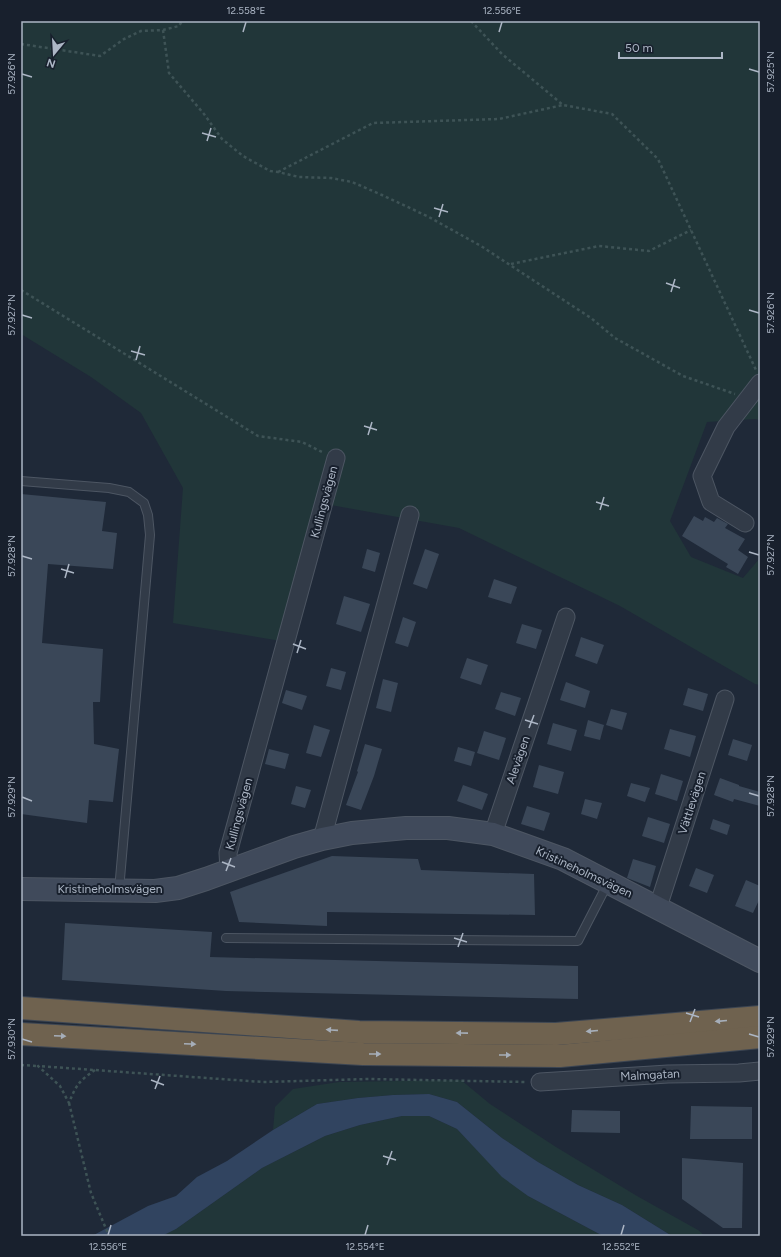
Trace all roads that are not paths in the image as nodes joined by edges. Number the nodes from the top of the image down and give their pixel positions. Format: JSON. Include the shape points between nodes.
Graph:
{"nodes":[{"id":1,"x":758,"y":377,"type":"edge"},
{"id":2,"x":336,"y":458,"type":"road end"},
{"id":3,"x":21,"y":481,"type":"edge"},
{"id":4,"x":410,"y":515,"type":"dead end"},
{"id":5,"x":745,"y":523,"type":"dead end"},
{"id":6,"x":566,"y":617,"type":"dead end"},
{"id":7,"x":725,"y":700,"type":"dead end"},
{"id":8,"x":493,"y":834,"type":"junction"},
{"id":9,"x":322,"y":839,"type":"junction"},
{"id":10,"x":229,"y":870,"type":"junction"},
{"id":11,"x":608,"y":882,"type":"junction"},
{"id":12,"x":21,"y":889,"type":"edge"},
{"id":13,"x":119,"y":891,"type":"junction"},
{"id":14,"x":658,"y":907,"type":"junction"},
{"id":15,"x":226,"y":938,"type":"dead end"},
{"id":16,"x":760,"y":961,"type":"edge"},
{"id":17,"x":21,"y":1008,"type":"edge"},
{"id":18,"x":760,"y":1018,"type":"edge"},
{"id":19,"x":21,"y":1034,"type":"edge"},
{"id":20,"x":760,"y":1037,"type":"edge"},
{"id":21,"x":760,"y":1071,"type":"edge"},
{"id":22,"x":540,"y":1082,"type":"road end"}],
"edges":[{"from":1,"to":5,"type":"street","via":[[748,398],[726,427],[702,476],[711,502]]},
{"from":2,"to":10,"type":"street","name":"Kullingsvägen","via":[[228,853]]},
{"from":3,"to":13,"type":"lane","via":[[82,485],[129,492],[144,504],[148,515],[150,535]]},
{"from":4,"to":9,"type":"street"},
{"from":6,"to":8,"type":"street","name":"Alevägen"},
{"from":7,"to":14,"type":"street","name":"Vättlevägen"},
{"from":8,"to":9,"type":"street","name":"Kristineholmsvägen","via":[[448,828],[406,828],[352,833]]},
{"from":8,"to":11,"type":"street","name":"Kristineholmsvägen","via":[[563,859]]},
{"from":9,"to":10,"type":"street","name":"Kristineholmsvägen"},
{"from":10,"to":13,"type":"street","name":"Kristineholmsvägen","via":[[178,888]]},
{"from":11,"to":14,"type":"street","name":"Kristineholmsvägen"},
{"from":11,"to":15,"type":"lane","via":[[578,941]]},
{"from":12,"to":13,"type":"street","name":"Kristineholmsvägen"},
{"from":14,"to":16,"type":"street","name":"Kristineholmsvägen"},
{"from":18,"to":17,"type":"highway","one_way":true,"via":[[556,1034],[375,1032]]},
{"from":19,"to":20,"type":"highway","one_way":true,"via":[[363,1054],[560,1056]]},
{"from":21,"to":22,"type":"street","name":"Malmgatan"}]}
